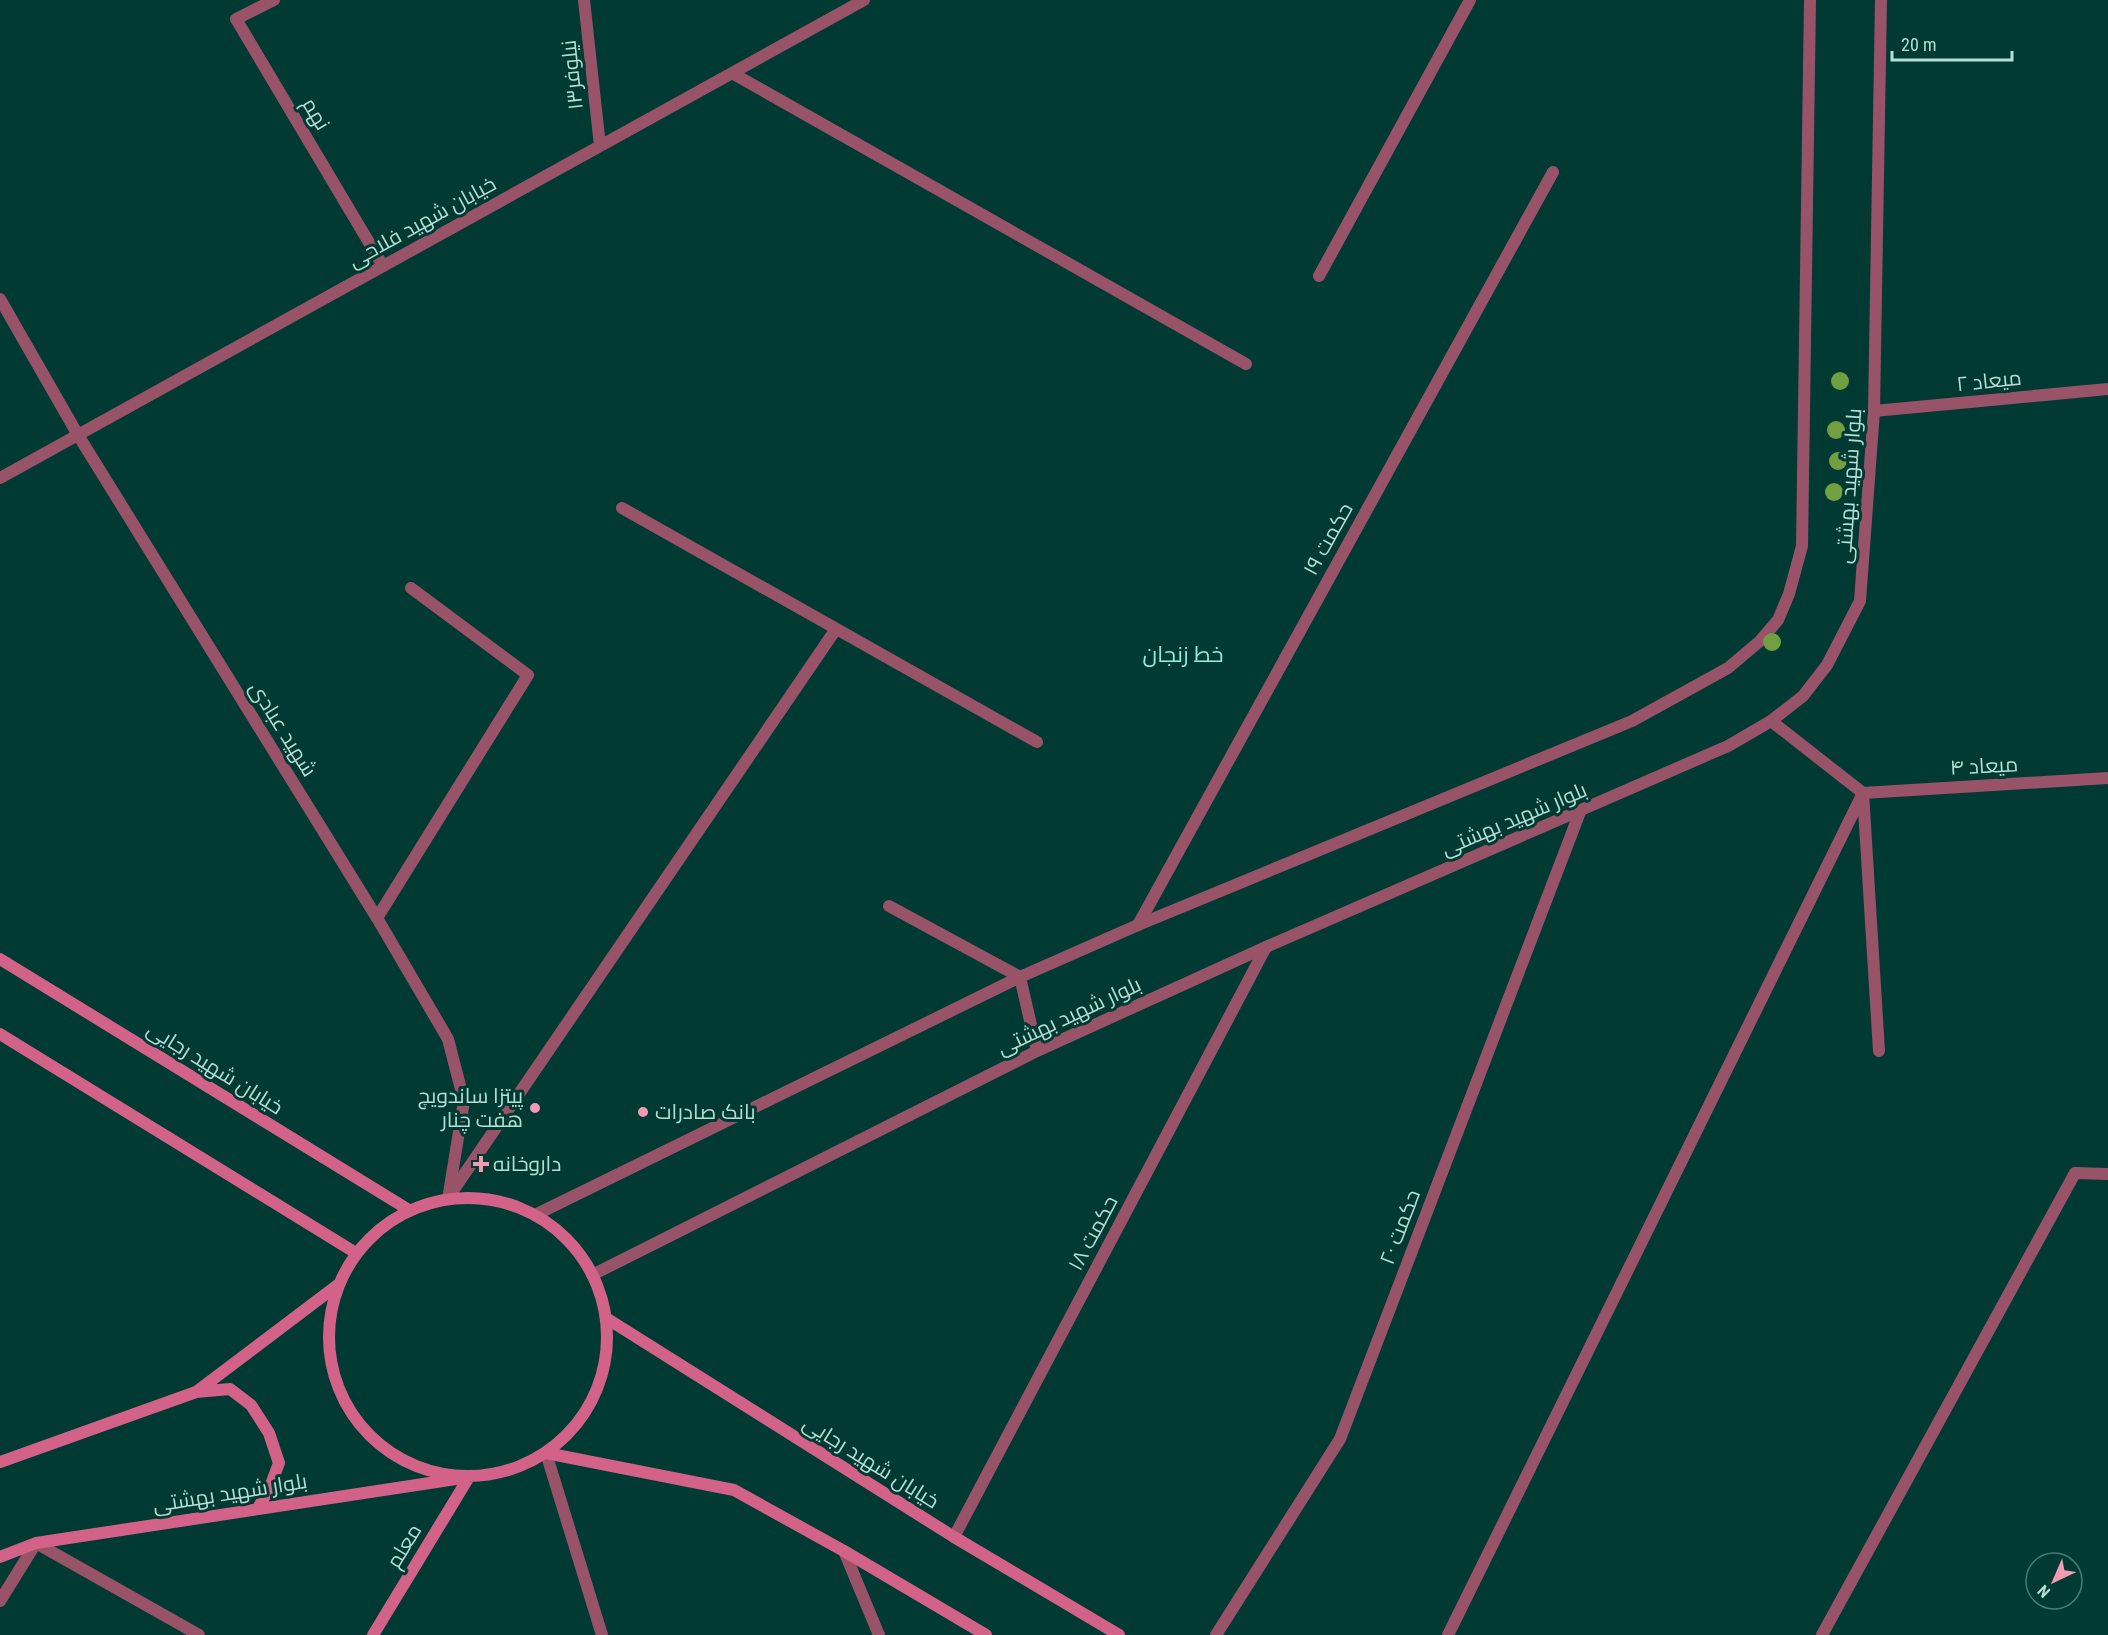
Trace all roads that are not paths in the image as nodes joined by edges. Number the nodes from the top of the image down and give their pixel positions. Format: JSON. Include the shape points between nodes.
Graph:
{"nodes":[{"id":1,"x":274,"y":0,"type":"edge"},
{"id":2,"x":584,"y":0,"type":"edge"},
{"id":3,"x":864,"y":0,"type":"edge"},
{"id":4,"x":1470,"y":0,"type":"edge"},
{"id":5,"x":1810,"y":0,"type":"edge"},
{"id":6,"x":1881,"y":0,"type":"edge"},
{"id":7,"x":732,"y":73,"type":"junction"},
{"id":8,"x":600,"y":146,"type":"junction"},
{"id":9,"x":1553,"y":172,"type":"dead end"},
{"id":10,"x":383,"y":266,"type":"junction"},
{"id":11,"x":1319,"y":276,"type":"dead end"},
{"id":12,"x":0,"y":299,"type":"edge"},
{"id":13,"x":1246,"y":364,"type":"dead end"},
{"id":14,"x":2108,"y":388,"type":"edge"},
{"id":15,"x":1874,"y":411,"type":"junction"},
{"id":16,"x":78,"y":435,"type":"junction"},
{"id":17,"x":0,"y":478,"type":"edge"},
{"id":18,"x":622,"y":508,"type":"dead end"},
{"id":19,"x":411,"y":588,"type":"dead end"},
{"id":20,"x":836,"y":629,"type":"junction"},
{"id":21,"x":1771,"y":721,"type":"junction"},
{"id":22,"x":1036,"y":742,"type":"dead end"},
{"id":23,"x":2108,"y":778,"type":"edge"},
{"id":24,"x":1863,"y":793,"type":"junction"},
{"id":25,"x":1580,"y":812,"type":"junction"},
{"id":26,"x":889,"y":906,"type":"dead end"},
{"id":27,"x":377,"y":918,"type":"junction"},
{"id":28,"x":1138,"y":925,"type":"junction"},
{"id":29,"x":1266,"y":947,"type":"junction"},
{"id":30,"x":0,"y":959,"type":"edge"},
{"id":31,"x":1020,"y":977,"type":"junction"},
{"id":32,"x":0,"y":1034,"type":"edge"},
{"id":33,"x":1037,"y":1051,"type":"junction"},
{"id":34,"x":1879,"y":1051,"type":"dead end"},
{"id":35,"x":2108,"y":1174,"type":"edge"},
{"id":36,"x":448,"y":1199,"type":"junction"},
{"id":37,"x":409,"y":1210,"type":"junction"},
{"id":38,"x":535,"y":1215,"type":"junction"},
{"id":39,"x":356,"y":1253,"type":"junction"},
{"id":40,"x":592,"y":1275,"type":"junction"},
{"id":41,"x":339,"y":1284,"type":"junction"},
{"id":42,"x":606,"y":1318,"type":"junction"},
{"id":43,"x":196,"y":1392,"type":"junction"},
{"id":44,"x":546,"y":1453,"type":"junction"},
{"id":45,"x":0,"y":1462,"type":"edge"},
{"id":46,"x":469,"y":1477,"type":"junction"},
{"id":47,"x":258,"y":1508,"type":"junction"},
{"id":48,"x":954,"y":1537,"type":"junction"},
{"id":49,"x":36,"y":1543,"type":"junction"},
{"id":50,"x":844,"y":1551,"type":"junction"},
{"id":51,"x":0,"y":1557,"type":"edge"},
{"id":52,"x":0,"y":1601,"type":"edge"},
{"id":53,"x":199,"y":1635,"type":"edge"},
{"id":54,"x":373,"y":1635,"type":"edge"},
{"id":55,"x":602,"y":1635,"type":"edge"},
{"id":56,"x":879,"y":1635,"type":"edge"},
{"id":57,"x":986,"y":1635,"type":"edge"},
{"id":58,"x":1119,"y":1635,"type":"edge"},
{"id":59,"x":1216,"y":1635,"type":"edge"},
{"id":60,"x":1448,"y":1635,"type":"edge"},
{"id":61,"x":1822,"y":1635,"type":"edge"}],
"edges":[{"from":1,"to":10,"type":"street","name":"نهم","via":[[236,19]]},
{"from":2,"to":8,"type":"street","name":"نیلوفر۱۳"},
{"from":3,"to":7,"type":"street","name":"خیابان شهید فلاحی"},
{"from":4,"to":11,"type":"street"},
{"from":5,"to":28,"type":"street","name":"بلوار شهید بهشتی","via":[[1802,546],[1778,620],[1728,668],[1632,721]]},
{"from":6,"to":15,"type":"street","name":"بلوار شهید بهشتی"},
{"from":7,"to":8,"type":"street","name":"خیابان شهید فلاحی"},
{"from":7,"to":13,"type":"street"},
{"from":8,"to":10,"type":"street","name":"خیابان شهید فلاحی"},
{"from":9,"to":28,"type":"street","name":"حکمت ۱۹"},
{"from":10,"to":16,"type":"street","name":"خیابان شهید فلاحی"},
{"from":12,"to":16,"type":"street","name":"شهید عبادی"},
{"from":14,"to":15,"type":"street","name":"میعاد ۲"},
{"from":15,"to":21,"type":"street","name":"بلوار شهید بهشتی","via":[[1860,602],[1827,664],[1803,696]]},
{"from":16,"to":17,"type":"street","name":"خیابان شهید فلاحی"},
{"from":16,"to":27,"type":"street","name":"شهید عبادی"},
{"from":18,"to":20,"type":"street"},
{"from":19,"to":27,"type":"street","via":[[528,675]]},
{"from":20,"to":22,"type":"street"},
{"from":20,"to":36,"type":"street"},
{"from":21,"to":24,"type":"street"},
{"from":21,"to":25,"type":"street","name":"بلوار شهید بهشتی","via":[[1728,746]]},
{"from":23,"to":24,"type":"street","name":"میعاد ۴"},
{"from":24,"to":34,"type":"street"},
{"from":24,"to":60,"type":"street"},
{"from":25,"to":29,"type":"street","name":"بلوار شهید بهشتی"},
{"from":25,"to":59,"type":"street","name":"حکمت ۲۰","via":[[1340,1439]]},
{"from":26,"to":31,"type":"street"},
{"from":27,"to":36,"type":"street","name":"شهید عبادی","via":[[448,1039],[464,1101]]},
{"from":28,"to":31,"type":"street","name":"بلوار شهید بهشتی"},
{"from":29,"to":33,"type":"street","name":"بلوار شهید بهشتی"},
{"from":29,"to":48,"type":"street","name":"حکمت ۱۸"},
{"from":30,"to":37,"type":"main road","name":"خیابان شهید رجایی"},
{"from":31,"to":33,"type":"street"},
{"from":31,"to":38,"type":"street","name":"بلوار شهید بهشتی"},
{"from":32,"to":39,"type":"main road"},
{"from":33,"to":40,"type":"street","name":"بلوار شهید بهشتی"},
{"from":35,"to":61,"type":"street","via":[[2075,1173]]},
{"from":36,"to":37,"type":"main road","name":"بلوار شهید بهشتی"},
{"from":36,"to":38,"type":"main road","name":"بلوار شهید بهشتی","via":[[493,1200]]},
{"from":37,"to":39,"type":"main road","name":"بلوار شهید بهشتی","via":[[380,1228]]},
{"from":38,"to":40,"type":"main road","name":"بلوار شهید بهشتی","via":[[568,1241]]},
{"from":39,"to":41,"type":"main road","name":"بلوار شهید بهشتی"},
{"from":40,"to":42,"type":"main road","name":"بلوار شهید بهشتی"},
{"from":41,"to":43,"type":"main road"},
{"from":41,"to":46,"type":"main road","via":[[328,1328],[333,1374],[352,1415],[384,1448],[424,1470]]},
{"from":42,"to":44,"type":"main road","name":"بلوار شهید بهشتی","via":[[606,1357],[595,1395],[575,1427]]},
{"from":42,"to":48,"type":"main road","name":"خیابان شهید رجایی"},
{"from":43,"to":45,"type":"main road"},
{"from":43,"to":47,"type":"main road","via":[[231,1389],[251,1405],[269,1433],[279,1463]]},
{"from":44,"to":46,"type":"main road","name":"بلوار شهید بهشتی","via":[[510,1471]]},
{"from":44,"to":50,"type":"main road","via":[[734,1490]]},
{"from":44,"to":55,"type":"street"},
{"from":46,"to":47,"type":"main road","name":"بلوار شهید بهشتی"},
{"from":46,"to":54,"type":"main road","name":"معلم"},
{"from":47,"to":49,"type":"main road","name":"بلوار شهید بهشتی"},
{"from":48,"to":58,"type":"main road","name":"خیابان شهید رجایی"},
{"from":49,"to":51,"type":"main road","name":"بلوار شهید بهشتی"},
{"from":49,"to":52,"type":"street"},
{"from":49,"to":53,"type":"street"},
{"from":50,"to":56,"type":"street"},
{"from":50,"to":57,"type":"main road"}]}
